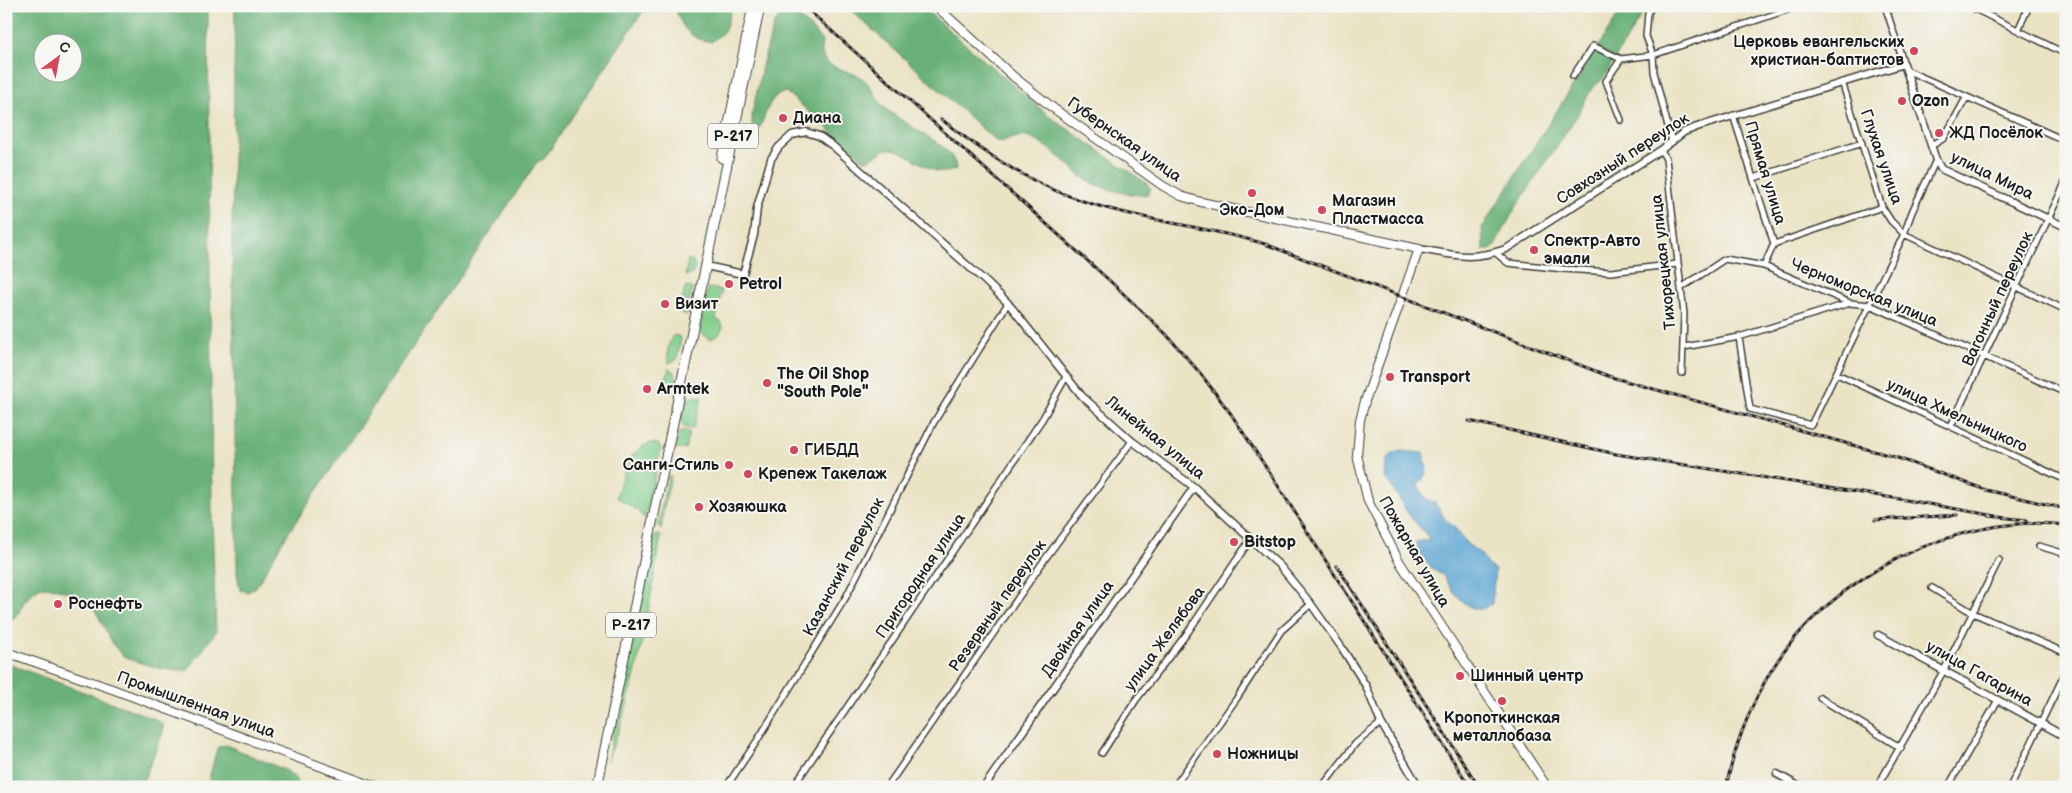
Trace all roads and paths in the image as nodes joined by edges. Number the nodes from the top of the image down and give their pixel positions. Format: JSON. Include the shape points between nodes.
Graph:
{"nodes":[{"id":1,"x":753,"y":6,"type":"edge"},
{"id":2,"x":760,"y":6,"type":"edge"},
{"id":3,"x":936,"y":6,"type":"edge"},
{"id":4,"x":1652,"y":6,"type":"edge"},
{"id":5,"x":1799,"y":6,"type":"edge"},
{"id":6,"x":1885,"y":6,"type":"edge"},
{"id":7,"x":1969,"y":6,"type":"edge"},
{"id":8,"x":2029,"y":6,"type":"edge"},
{"id":9,"x":1979,"y":9,"type":"edge"},
{"id":10,"x":2018,"y":30,"type":"junction"},
{"id":11,"x":2066,"y":54,"type":"edge"},
{"id":12,"x":1653,"y":55,"type":"junction"},
{"id":13,"x":1621,"y":60,"type":"junction"},
{"id":14,"x":1905,"y":67,"type":"junction"},
{"id":15,"x":1573,"y":76,"type":"dead end"},
{"id":16,"x":1842,"y":82,"type":"junction"},
{"id":17,"x":1966,"y":98,"type":"junction"},
{"id":18,"x":1734,"y":115,"type":"junction"},
{"id":19,"x":1621,"y":120,"type":"dead end"},
{"id":20,"x":2066,"y":141,"type":"edge"},
{"id":21,"x":1672,"y":142,"type":"junction"},
{"id":22,"x":1862,"y":142,"type":"junction"},
{"id":23,"x":1931,"y":146,"type":"junction"},
{"id":24,"x":1661,"y":150,"type":"junction"},
{"id":25,"x":1936,"y":160,"type":"junction"},
{"id":26,"x":1754,"y":178,"type":"junction"},
{"id":27,"x":2066,"y":181,"type":"edge"},
{"id":28,"x":1882,"y":207,"type":"junction"},
{"id":29,"x":2048,"y":219,"type":"junction"},
{"id":30,"x":2066,"y":227,"type":"edge"},
{"id":31,"x":1904,"y":234,"type":"junction"},
{"id":32,"x":1774,"y":244,"type":"junction"},
{"id":33,"x":1419,"y":249,"type":"junction"},
{"id":34,"x":1496,"y":252,"type":"junction"},
{"id":35,"x":1678,"y":264,"type":"junction"},
{"id":36,"x":706,"y":266,"type":"junction"},
{"id":37,"x":1764,"y":266,"type":"junction"},
{"id":38,"x":1681,"y":288,"type":"junction"},
{"id":39,"x":2017,"y":289,"type":"junction"},
{"id":40,"x":1008,"y":303,"type":"junction"},
{"id":41,"x":1850,"y":303,"type":"junction"},
{"id":42,"x":1870,"y":305,"type":"junction"},
{"id":43,"x":2066,"y":310,"type":"edge"},
{"id":44,"x":1739,"y":337,"type":"junction"},
{"id":45,"x":1684,"y":347,"type":"junction"},
{"id":46,"x":1984,"y":357,"type":"junction"},
{"id":47,"x":1682,"y":373,"type":"dead end"},
{"id":48,"x":1837,"y":374,"type":"junction"},
{"id":49,"x":1066,"y":377,"type":"junction"},
{"id":50,"x":2066,"y":394,"type":"edge"},
{"id":51,"x":1951,"y":426,"type":"junction"},
{"id":52,"x":1132,"y":441,"type":"junction"},
{"id":53,"x":2066,"y":480,"type":"edge"},
{"id":54,"x":1194,"y":487,"type":"junction"},
{"id":55,"x":1250,"y":540,"type":"junction"},
{"id":56,"x":2039,"y":546,"type":"dead end"},
{"id":57,"x":2066,"y":554,"type":"edge"},
{"id":58,"x":1999,"y":560,"type":"dead end"},
{"id":59,"x":1932,"y":588,"type":"dead end"},
{"id":60,"x":1311,"y":604,"type":"junction"},
{"id":61,"x":1973,"y":613,"type":"junction"},
{"id":62,"x":1878,"y":635,"type":"dead end"},
{"id":63,"x":6,"y":652,"type":"edge"},
{"id":64,"x":2066,"y":653,"type":"edge"},
{"id":65,"x":1944,"y":670,"type":"junction"},
{"id":66,"x":2066,"y":671,"type":"edge"},
{"id":67,"x":1820,"y":698,"type":"dead end"},
{"id":68,"x":1998,"y":700,"type":"junction"},
{"id":69,"x":1381,"y":723,"type":"junction"},
{"id":70,"x":2042,"y":724,"type":"junction"},
{"id":71,"x":2066,"y":737,"type":"edge"},
{"id":72,"x":1900,"y":748,"type":"junction"},
{"id":73,"x":1102,"y":753,"type":"dead end"},
{"id":74,"x":1777,"y":774,"type":"dead end"},
{"id":75,"x":376,"y":787,"type":"edge"},
{"id":76,"x":597,"y":787,"type":"edge"},
{"id":77,"x":726,"y":787,"type":"edge"},
{"id":78,"x":793,"y":787,"type":"edge"},
{"id":79,"x":887,"y":787,"type":"edge"},
{"id":80,"x":984,"y":787,"type":"edge"},
{"id":81,"x":1174,"y":787,"type":"edge"},
{"id":82,"x":1322,"y":787,"type":"edge"},
{"id":83,"x":1418,"y":787,"type":"edge"},
{"id":84,"x":1547,"y":787,"type":"edge"},
{"id":85,"x":1800,"y":787,"type":"edge"},
{"id":86,"x":1877,"y":787,"type":"edge"},
{"id":87,"x":1948,"y":787,"type":"edge"},
{"id":88,"x":2010,"y":787,"type":"edge"}],
"edges":[{"from":1,"to":36,"type":"highway","number":"Р-217","via":[[706,238]]},
{"from":2,"to":36,"type":"highway","number":"Р-217"},
{"from":3,"to":33,"type":"main road","name":"Губернская улица","via":[[1053,108],[1181,196]]},
{"from":4,"to":12,"type":"street","via":[[1648,12],[1646,36]]},
{"from":5,"to":12,"type":"street"},
{"from":6,"to":14,"type":"street"},
{"from":7,"to":9,"type":"street"},
{"from":8,"to":10,"type":"street"},
{"from":9,"to":10,"type":"street"},
{"from":10,"to":11,"type":"street"},
{"from":12,"to":13,"type":"street"},
{"from":12,"to":21,"type":"street","via":[[1654,72]]},
{"from":13,"to":15,"type":"street","via":[[1593,46]]},
{"from":13,"to":19,"type":"street","via":[[1606,81]]},
{"from":14,"to":16,"type":"street","name":"Совхозный переулок"},
{"from":14,"to":17,"type":"street"},
{"from":14,"to":23,"type":"street"},
{"from":16,"to":18,"type":"street","name":"Совхозный переулок"},
{"from":16,"to":22,"type":"street","name":"Глухая улица"},
{"from":17,"to":20,"type":"street"},
{"from":17,"to":23,"type":"street","via":[[1944,138]]},
{"from":18,"to":21,"type":"street","name":"Совхозный переулок","via":[[1697,126]]},
{"from":18,"to":26,"type":"street","name":"Прямая улица"},
{"from":21,"to":24,"type":"street","name":"Совхозный переулок"},
{"from":22,"to":26,"type":"street"},
{"from":22,"to":28,"type":"street","name":"Глухая улица"},
{"from":23,"to":25,"type":"street"},
{"from":24,"to":34,"type":"street","name":"Совхозный переулок","via":[[1577,206]]},
{"from":24,"to":35,"type":"street","name":"Тихорецкая улица","via":[[1666,159]]},
{"from":25,"to":29,"type":"street","name":"улица Мира","via":[[1947,173]]},
{"from":25,"to":31,"type":"street"},
{"from":26,"to":32,"type":"street","name":"Прямая улица"},
{"from":27,"to":29,"type":"street","name":"Вагонный переулок"},
{"from":28,"to":31,"type":"street","name":"Глухая улица"},
{"from":28,"to":32,"type":"street"},
{"from":29,"to":30,"type":"street","name":"улица Мира"},
{"from":29,"to":39,"type":"street","name":"Вагонный переулок"},
{"from":31,"to":39,"type":"street"},
{"from":31,"to":42,"type":"street"},
{"from":32,"to":37,"type":"street","name":"Прямая улица"},
{"from":33,"to":34,"type":"street","name":"Совхозный переулок","via":[[1470,258]]},
{"from":33,"to":84,"type":"main road","name":"Пожарная улица","via":[[1372,376],[1360,420],[1357,455],[1362,480],[1368,501],[1399,561]]},
{"from":34,"to":35,"type":"street","via":[[1508,263],[1611,272]]},
{"from":35,"to":38,"type":"street","name":"Тихорецкая улица"},
{"from":36,"to":40,"type":"street","name":"Линейная улица","via":[[743,274],[771,159],[792,135],[806,132],[833,146]]},
{"from":36,"to":76,"type":"highway","number":"Р-217"},
{"from":37,"to":38,"type":"street","name":"Черноморская улица","via":[[1725,259]]},
{"from":37,"to":41,"type":"street","name":"Черноморская улица"},
{"from":38,"to":45,"type":"street","name":"Тихорецкая улица"},
{"from":39,"to":43,"type":"street"},
{"from":39,"to":46,"type":"street","name":"Вагонный переулок"},
{"from":40,"to":49,"type":"street","name":"Линейная улица"},
{"from":40,"to":77,"type":"street","name":"Казанский переулок","via":[[934,422],[846,597]]},
{"from":41,"to":42,"type":"street","name":"Черноморская улица"},
{"from":41,"to":44,"type":"street"},
{"from":42,"to":46,"type":"street","name":"Черноморская улица"},
{"from":42,"to":48,"type":"street"},
{"from":44,"to":45,"type":"street"},
{"from":44,"to":48,"type":"street","via":[[1750,409],[1811,425]]},
{"from":45,"to":47,"type":"street","name":"Тихорецкая улица"},
{"from":46,"to":50,"type":"street","name":"Черноморская улица"},
{"from":46,"to":51,"type":"street","name":"Вагонный переулок"},
{"from":48,"to":51,"type":"street","name":"улица Хмельницкого"},
{"from":49,"to":52,"type":"street","name":"Линейная улица","via":[[1082,396]]},
{"from":49,"to":78,"type":"street","name":"Пригородная улица","via":[[1043,418]]},
{"from":51,"to":53,"type":"street","name":"улица Хмельницкого"},
{"from":52,"to":54,"type":"street","name":"Линейная улица"},
{"from":52,"to":79,"type":"street","name":"Резервный переулок","via":[[1045,559]]},
{"from":54,"to":55,"type":"street","name":"Линейная улица"},
{"from":54,"to":80,"type":"street","name":"Двойная улица"},
{"from":55,"to":60,"type":"street","name":"Линейная улица","via":[[1280,566]]},
{"from":55,"to":73,"type":"street","name":"улица Желябова"},
{"from":56,"to":57,"type":"street"},
{"from":58,"to":61,"type":"street"},
{"from":59,"to":61,"type":"street"},
{"from":60,"to":69,"type":"street","name":"Линейная улица","via":[[1366,686]]},
{"from":60,"to":81,"type":"street","via":[[1281,631]]},
{"from":61,"to":64,"type":"street"},
{"from":61,"to":65,"type":"street"},
{"from":62,"to":65,"type":"street","name":"улица Гагарина"},
{"from":63,"to":75,"type":"main road","name":"Промышленная улица","via":[[112,688]]},
{"from":65,"to":68,"type":"street","name":"улица Гагарина"},
{"from":65,"to":72,"type":"street"},
{"from":66,"to":70,"type":"street"},
{"from":67,"to":72,"type":"street"},
{"from":68,"to":70,"type":"street","name":"улица Гагарина"},
{"from":68,"to":87,"type":"street"},
{"from":69,"to":82,"type":"street","via":[[1356,743]]},
{"from":69,"to":83,"type":"street","name":"Линейная улица"},
{"from":70,"to":71,"type":"street","name":"улица Гагарина"},
{"from":70,"to":88,"type":"street"},
{"from":72,"to":86,"type":"street"},
{"from":74,"to":85,"type":"street"}]}
